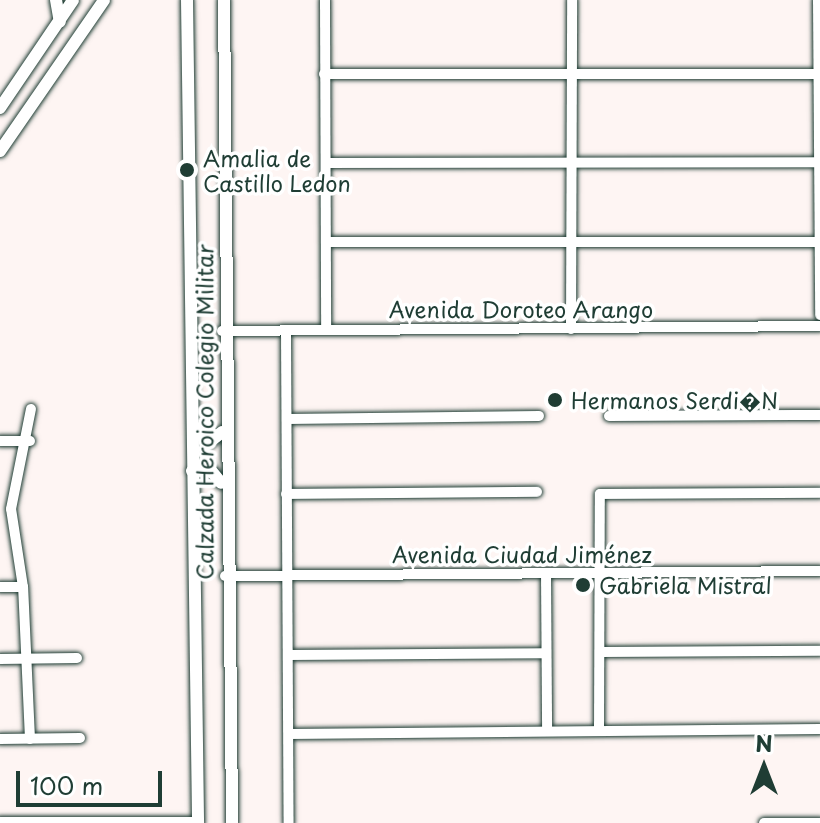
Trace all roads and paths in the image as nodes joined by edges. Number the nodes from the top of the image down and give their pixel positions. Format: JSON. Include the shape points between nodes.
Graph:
{"nodes":[{"id":1,"x":56,"y":0,"type":"edge"},
{"id":2,"x":73,"y":0,"type":"edge"},
{"id":3,"x":104,"y":0,"type":"edge"},
{"id":4,"x":187,"y":0,"type":"edge"},
{"id":5,"x":224,"y":0,"type":"edge"},
{"id":6,"x":325,"y":0,"type":"edge"},
{"id":7,"x":572,"y":0,"type":"edge"},
{"id":8,"x":818,"y":0,"type":"edge"},
{"id":9,"x":60,"y":22,"type":"junction"},
{"id":10,"x":324,"y":74,"type":"junction"},
{"id":11,"x":572,"y":74,"type":"junction"},
{"id":12,"x":819,"y":74,"type":"edge"},
{"id":13,"x":0,"y":108,"type":"edge"},
{"id":14,"x":0,"y":151,"type":"edge"},
{"id":15,"x":819,"y":162,"type":"edge"},
{"id":16,"x":326,"y":163,"type":"junction"},
{"id":17,"x":573,"y":163,"type":"junction"},
{"id":18,"x":327,"y":242,"type":"junction"},
{"id":19,"x":571,"y":242,"type":"junction"},
{"id":20,"x":820,"y":242,"type":"edge"},
{"id":21,"x":820,"y":315,"type":"edge"},
{"id":22,"x":820,"y":326,"type":"edge"},
{"id":23,"x":571,"y":329,"type":"junction"},
{"id":24,"x":326,"y":330,"type":"junction"},
{"id":25,"x":222,"y":331,"type":"junction"},
{"id":26,"x":286,"y":331,"type":"junction"},
{"id":27,"x":31,"y":409,"type":"dead end"},
{"id":28,"x":820,"y":415,"type":"edge"},
{"id":29,"x":539,"y":416,"type":"dead end"},
{"id":30,"x":609,"y":416,"type":"dead end"},
{"id":31,"x":287,"y":419,"type":"junction"},
{"id":32,"x":192,"y":422,"type":"junction"},
{"id":33,"x":222,"y":432,"type":"junction"},
{"id":34,"x":0,"y":441,"type":"edge"},
{"id":35,"x":30,"y":441,"type":"junction"},
{"id":36,"x":192,"y":471,"type":"junction"},
{"id":37,"x":223,"y":490,"type":"junction"},
{"id":38,"x":537,"y":492,"type":"dead end"},
{"id":39,"x":820,"y":493,"type":"edge"},
{"id":40,"x":286,"y":494,"type":"junction"},
{"id":41,"x":5,"y":509,"type":"edge"},
{"id":42,"x":820,"y":571,"type":"edge"},
{"id":43,"x":546,"y":573,"type":"junction"},
{"id":44,"x":600,"y":573,"type":"junction"},
{"id":45,"x":225,"y":576,"type":"junction"},
{"id":46,"x":288,"y":576,"type":"junction"},
{"id":47,"x":0,"y":587,"type":"edge"},
{"id":48,"x":23,"y":587,"type":"junction"},
{"id":49,"x":820,"y":651,"type":"edge"},
{"id":50,"x":600,"y":652,"type":"junction"},
{"id":51,"x":546,"y":653,"type":"junction"},
{"id":52,"x":288,"y":655,"type":"junction"},
{"id":53,"x":29,"y":658,"type":"junction"},
{"id":54,"x":77,"y":658,"type":"dead end"},
{"id":55,"x":0,"y":659,"type":"edge"},
{"id":56,"x":820,"y":729,"type":"edge"},
{"id":57,"x":599,"y":730,"type":"junction"},
{"id":58,"x":547,"y":731,"type":"junction"},
{"id":59,"x":289,"y":734,"type":"junction"},
{"id":60,"x":80,"y":738,"type":"dead end"},
{"id":61,"x":0,"y":739,"type":"edge"},
{"id":62,"x":30,"y":739,"type":"junction"},
{"id":63,"x":0,"y":822,"type":"edge"},
{"id":64,"x":198,"y":823,"type":"edge"},
{"id":65,"x":232,"y":823,"type":"edge"},
{"id":66,"x":238,"y":823,"type":"edge"},
{"id":67,"x":289,"y":823,"type":"edge"},
{"id":68,"x":764,"y":823,"type":"edge"},
{"id":69,"x":820,"y":823,"type":"edge"}],
"edges":[{"from":1,"to":9,"type":"main road"},
{"from":2,"to":9,"type":"main road"},
{"from":3,"to":14,"type":"main road"},
{"from":4,"to":32,"type":"main road","name":"Calzada Heroico Colegio Militar"},
{"from":5,"to":25,"type":"main road","name":"Calzada Heroico Colegio Militar"},
{"from":6,"to":10,"type":"street"},
{"from":7,"to":11,"type":"street"},
{"from":8,"to":12,"type":"street"},
{"from":9,"to":13,"type":"main road"},
{"from":10,"to":11,"type":"street"},
{"from":10,"to":16,"type":"street"},
{"from":11,"to":12,"type":"street"},
{"from":11,"to":17,"type":"street"},
{"from":12,"to":15,"type":"street"},
{"from":15,"to":17,"type":"street"},
{"from":15,"to":20,"type":"street"},
{"from":16,"to":17,"type":"street"},
{"from":16,"to":18,"type":"street"},
{"from":17,"to":19,"type":"street"},
{"from":18,"to":19,"type":"street"},
{"from":18,"to":24,"type":"street"},
{"from":19,"to":20,"type":"street"},
{"from":19,"to":23,"type":"street"},
{"from":20,"to":21,"type":"street"},
{"from":22,"to":23,"type":"street","name":"Avenida Doroteo Arango"},
{"from":23,"to":24,"type":"street","name":"Avenida Doroteo Arango"},
{"from":24,"to":26,"type":"street","name":"Avenida Doroteo Arango"},
{"from":25,"to":26,"type":"street","name":"Avenida Doroteo Arango"},
{"from":25,"to":33,"type":"main road","name":"Calzada Heroico Colegio Militar"},
{"from":26,"to":31,"type":"street"},
{"from":27,"to":35,"type":"street"},
{"from":28,"to":30,"type":"street"},
{"from":29,"to":31,"type":"street"},
{"from":31,"to":40,"type":"street"},
{"from":32,"to":33,"type":"main road","via":[[202,441],[215,442]]},
{"from":32,"to":36,"type":"main road","name":"Calzada Heroico Colegio Militar"},
{"from":33,"to":37,"type":"main road","name":"Calzada Heroico Colegio Militar"},
{"from":34,"to":35,"type":"street"},
{"from":35,"to":41,"type":"street"},
{"from":36,"to":37,"type":"main road","via":[[214,470]]},
{"from":36,"to":64,"type":"main road","name":"Calzada Heroico Colegio Militar"},
{"from":37,"to":45,"type":"main road","name":"Calzada Heroico Colegio Militar"},
{"from":38,"to":40,"type":"street"},
{"from":39,"to":44,"type":"street","via":[[600,494]]},
{"from":40,"to":46,"type":"street"},
{"from":41,"to":48,"type":"street"},
{"from":42,"to":44,"type":"street","name":"Avenida Ciudad Jiménez"},
{"from":43,"to":44,"type":"street","name":"Avenida Ciudad Jiménez"},
{"from":43,"to":46,"type":"street","name":"Avenida Ciudad Jiménez"},
{"from":43,"to":51,"type":"street"},
{"from":44,"to":50,"type":"street"},
{"from":45,"to":46,"type":"street","name":"Avenida Ciudad Jiménez"},
{"from":45,"to":65,"type":"main road","name":"Calzada Heroico Colegio Militar"},
{"from":46,"to":52,"type":"street"},
{"from":47,"to":48,"type":"street"},
{"from":48,"to":53,"type":"street"},
{"from":49,"to":50,"type":"street"},
{"from":50,"to":57,"type":"street"},
{"from":51,"to":52,"type":"street"},
{"from":51,"to":58,"type":"street"},
{"from":52,"to":59,"type":"street"},
{"from":53,"to":54,"type":"street"},
{"from":53,"to":55,"type":"street"},
{"from":53,"to":62,"type":"street"},
{"from":56,"to":57,"type":"street"},
{"from":57,"to":58,"type":"street"},
{"from":58,"to":59,"type":"street"},
{"from":59,"to":67,"type":"street"},
{"from":60,"to":62,"type":"street"},
{"from":61,"to":62,"type":"street"},
{"from":63,"to":64,"type":"street"},
{"from":65,"to":66,"type":"street"},
{"from":68,"to":69,"type":"street"}]}
